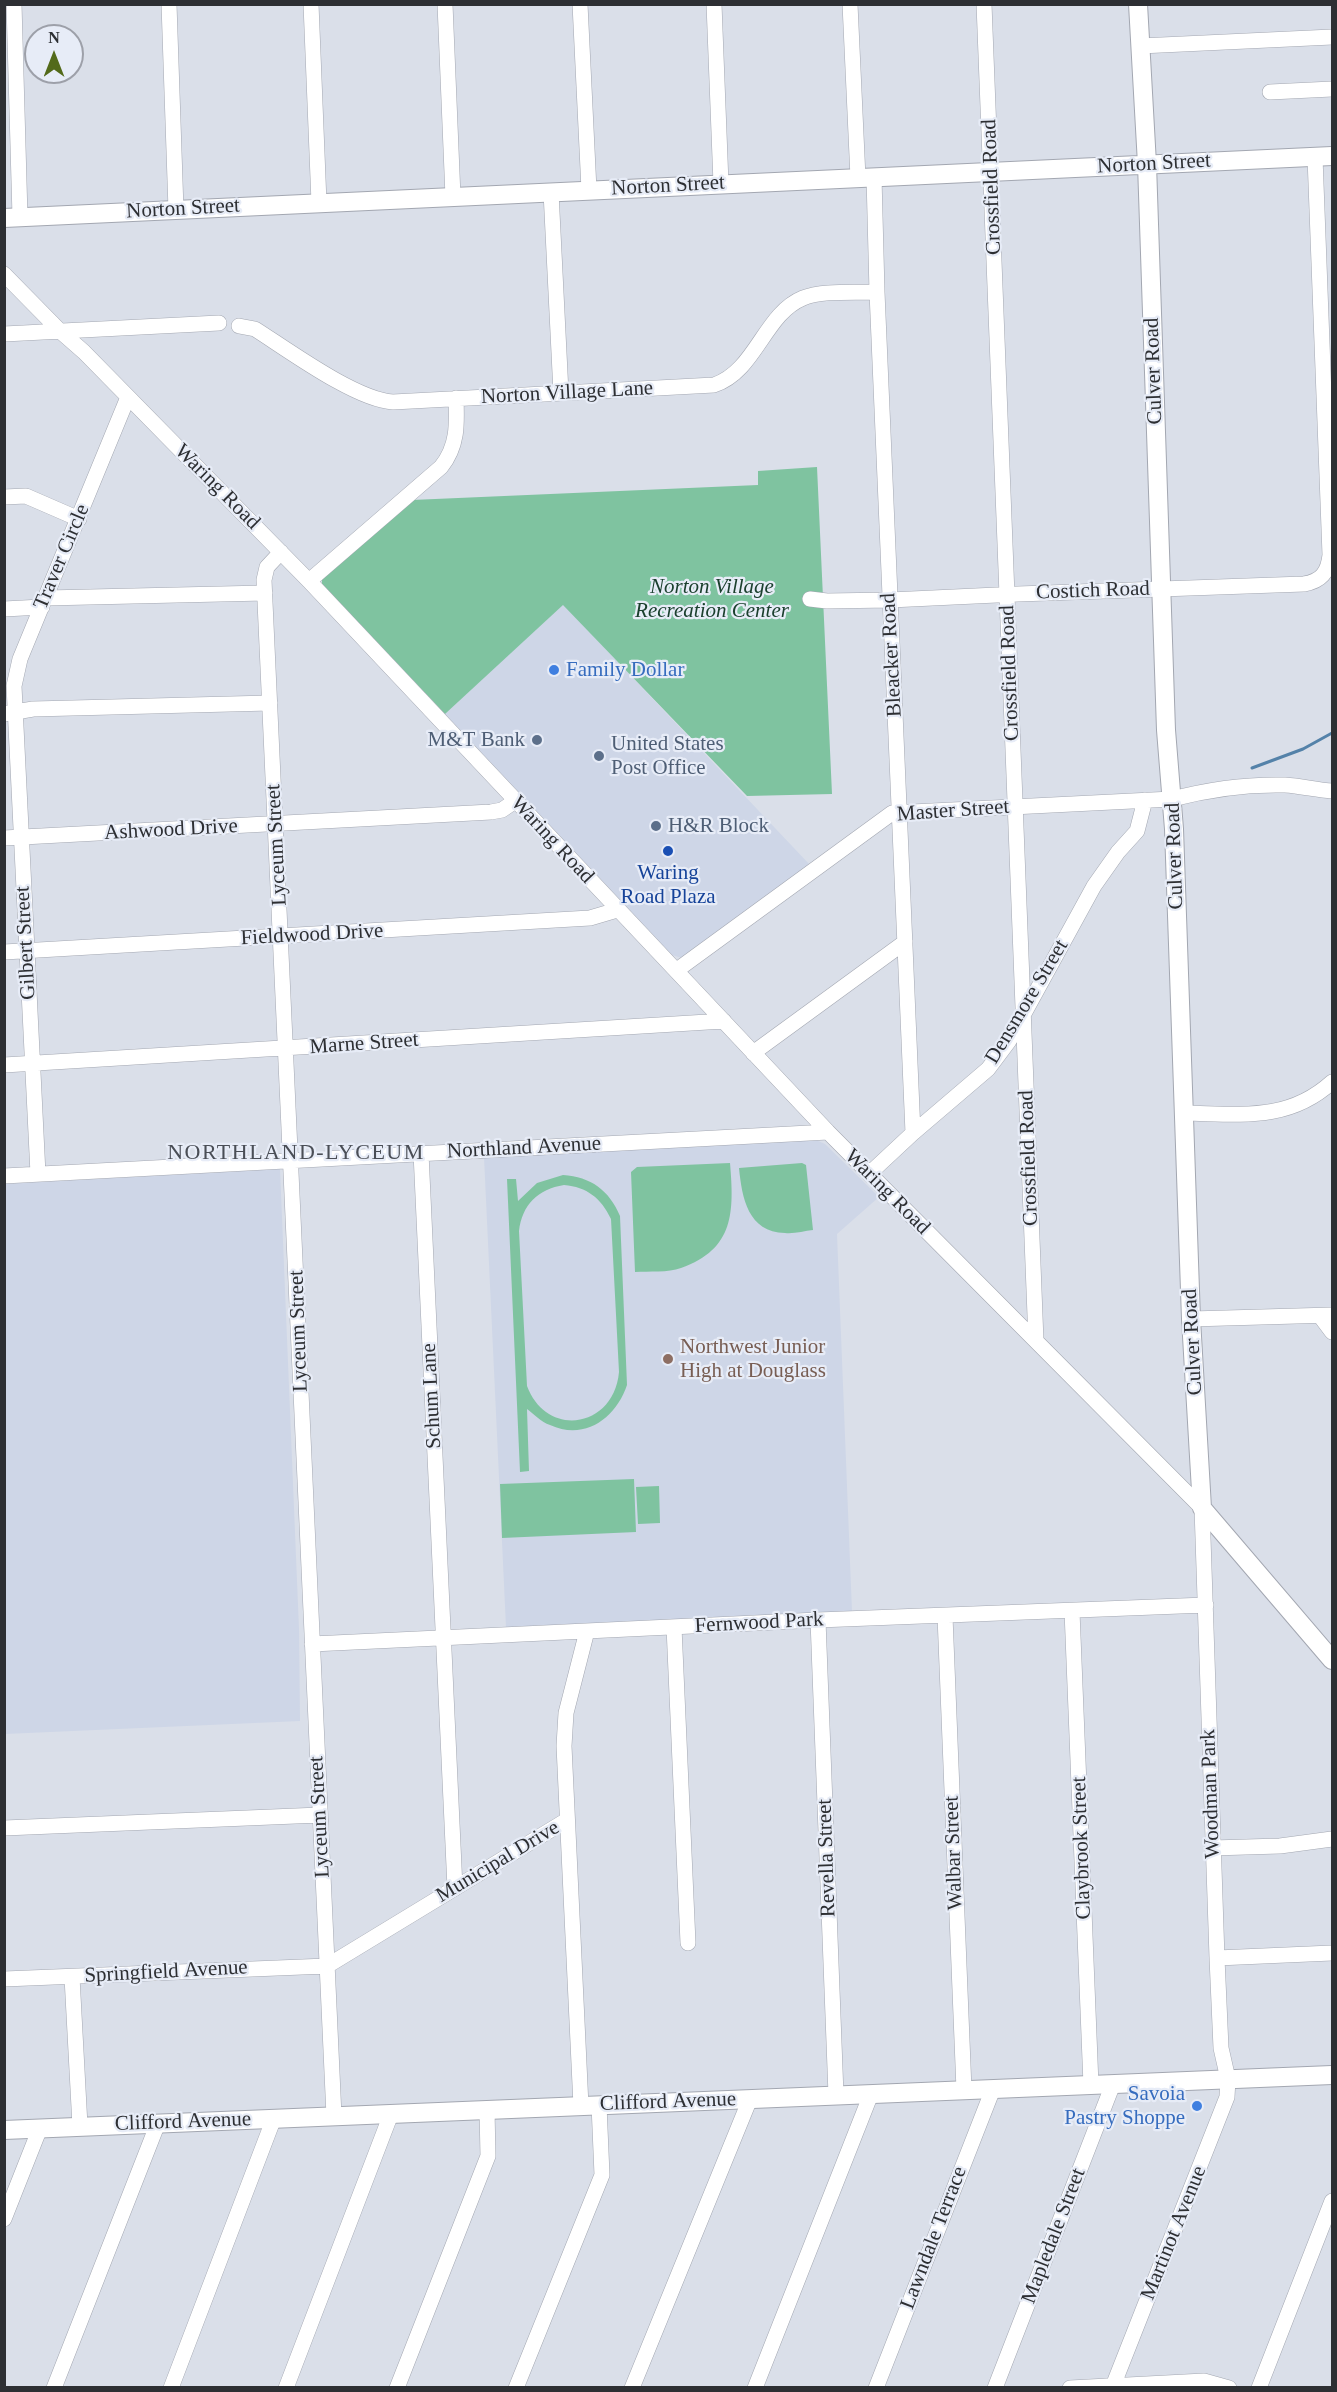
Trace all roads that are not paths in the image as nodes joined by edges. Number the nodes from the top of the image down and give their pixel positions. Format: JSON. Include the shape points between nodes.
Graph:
{"nodes":[{"id":1,"x":14,"y":4,"type":"edge"},
{"id":2,"x":169,"y":4,"type":"edge"},
{"id":3,"x":311,"y":4,"type":"edge"},
{"id":4,"x":445,"y":4,"type":"edge"},
{"id":5,"x":580,"y":4,"type":"edge"},
{"id":6,"x":714,"y":4,"type":"edge"},
{"id":7,"x":850,"y":4,"type":"edge"},
{"id":8,"x":984,"y":4,"type":"edge"},
{"id":9,"x":1138,"y":4,"type":"edge"},
{"id":10,"x":1332,"y":37,"type":"edge"},
{"id":11,"x":1140,"y":46,"type":"junction"},
{"id":12,"x":1332,"y":89,"type":"edge"},
{"id":13,"x":1270,"y":92,"type":"dead end"},
{"id":14,"x":1324,"y":156,"type":"edge"},
{"id":15,"x":1147,"y":164,"type":"junction"},
{"id":16,"x":992,"y":171,"type":"junction"},
{"id":17,"x":866,"y":177,"type":"junction"},
{"id":18,"x":720,"y":184,"type":"junction"},
{"id":19,"x":589,"y":190,"type":"junction"},
{"id":20,"x":551,"y":192,"type":"junction"},
{"id":21,"x":453,"y":197,"type":"junction"},
{"id":22,"x":319,"y":203,"type":"junction"},
{"id":23,"x":176,"y":210,"type":"junction"},
{"id":24,"x":12,"y":217,"type":"edge"},
{"id":25,"x":4,"y":274,"type":"edge"},
{"id":26,"x":877,"y":292,"type":"junction"},
{"id":27,"x":1327,"y":315,"type":"edge"},
{"id":28,"x":219,"y":323,"type":"dead end"},
{"id":29,"x":239,"y":326,"type":"dead end"},
{"id":30,"x":60,"y":331,"type":"junction"},
{"id":31,"x":4,"y":334,"type":"edge"},
{"id":32,"x":561,"y":393,"type":"junction"},
{"id":33,"x":128,"y":397,"type":"junction"},
{"id":34,"x":456,"y":398,"type":"junction"},
{"id":35,"x":4,"y":497,"type":"edge"},
{"id":36,"x":79,"y":519,"type":"junction"},
{"id":37,"x":281,"y":552,"type":"junction"},
{"id":38,"x":309,"y":581,"type":"junction"},
{"id":39,"x":1161,"y":588,"type":"junction"},
{"id":40,"x":265,"y":593,"type":"junction"},
{"id":41,"x":1007,"y":594,"type":"junction"},
{"id":42,"x":810,"y":599,"type":"dead end"},
{"id":43,"x":890,"y":600,"type":"junction"},
{"id":44,"x":44,"y":602,"type":"junction"},
{"id":45,"x":4,"y":609,"type":"edge"},
{"id":46,"x":270,"y":703,"type":"junction"},
{"id":47,"x":9,"y":712,"type":"edge"},
{"id":48,"x":1332,"y":791,"type":"edge"},
{"id":49,"x":1172,"y":799,"type":"junction"},
{"id":50,"x":1145,"y":800,"type":"junction"},
{"id":51,"x":515,"y":801,"type":"junction"},
{"id":52,"x":1016,"y":807,"type":"junction"},
{"id":53,"x":899,"y":813,"type":"junction"},
{"id":54,"x":276,"y":825,"type":"junction"},
{"id":55,"x":22,"y":837,"type":"junction"},
{"id":56,"x":4,"y":838,"type":"edge"},
{"id":57,"x":618,"y":910,"type":"junction"},
{"id":58,"x":282,"y":937,"type":"junction"},
{"id":59,"x":905,"y":942,"type":"junction"},
{"id":60,"x":27,"y":951,"type":"junction"},
{"id":61,"x":4,"y":952,"type":"edge"},
{"id":62,"x":676,"y":970,"type":"junction"},
{"id":63,"x":1023,"y":1014,"type":"junction"},
{"id":64,"x":724,"y":1021,"type":"junction"},
{"id":65,"x":286,"y":1048,"type":"junction"},
{"id":66,"x":753,"y":1053,"type":"junction"},
{"id":67,"x":32,"y":1063,"type":"junction"},
{"id":68,"x":4,"y":1065,"type":"edge"},
{"id":69,"x":1332,"y":1082,"type":"edge"},
{"id":70,"x":1185,"y":1113,"type":"junction"},
{"id":71,"x":828,"y":1132,"type":"junction"},
{"id":72,"x":913,"y":1133,"type":"junction"},
{"id":73,"x":421,"y":1153,"type":"junction"},
{"id":74,"x":291,"y":1160,"type":"junction"},
{"id":75,"x":869,"y":1173,"type":"junction"},
{"id":76,"x":38,"y":1174,"type":"junction"},
{"id":77,"x":4,"y":1176,"type":"edge"},
{"id":78,"x":1326,"y":1315,"type":"edge"},
{"id":79,"x":1191,"y":1319,"type":"junction"},
{"id":80,"x":1332,"y":1332,"type":"edge"},
{"id":81,"x":1036,"y":1341,"type":"junction"},
{"id":82,"x":1202,"y":1508,"type":"junction"},
{"id":83,"x":1206,"y":1605,"type":"junction"},
{"id":84,"x":1072,"y":1611,"type":"junction"},
{"id":85,"x":945,"y":1616,"type":"junction"},
{"id":86,"x":818,"y":1620,"type":"junction"},
{"id":87,"x":674,"y":1627,"type":"junction"},
{"id":88,"x":586,"y":1631,"type":"junction"},
{"id":89,"x":443,"y":1638,"type":"junction"},
{"id":90,"x":312,"y":1644,"type":"junction"},
{"id":91,"x":1332,"y":1660,"type":"edge"},
{"id":92,"x":320,"y":1815,"type":"junction"},
{"id":93,"x":567,"y":1820,"type":"junction"},
{"id":94,"x":4,"y":1828,"type":"edge"},
{"id":95,"x":1332,"y":1839,"type":"edge"},
{"id":96,"x":1212,"y":1848,"type":"junction"},
{"id":97,"x":455,"y":1888,"type":"junction"},
{"id":98,"x":688,"y":1943,"type":"dead end"},
{"id":99,"x":1332,"y":1953,"type":"edge"},
{"id":100,"x":1217,"y":1958,"type":"junction"},
{"id":101,"x":327,"y":1966,"type":"junction"},
{"id":102,"x":72,"y":1977,"type":"junction"},
{"id":103,"x":4,"y":1979,"type":"edge"},
{"id":104,"x":1332,"y":2075,"type":"edge"},
{"id":105,"x":1228,"y":2079,"type":"junction"},
{"id":106,"x":1113,"y":2084,"type":"junction"},
{"id":107,"x":1091,"y":2085,"type":"junction"},
{"id":108,"x":993,"y":2089,"type":"junction"},
{"id":109,"x":963,"y":2090,"type":"junction"},
{"id":110,"x":871,"y":2094,"type":"junction"},
{"id":111,"x":836,"y":2096,"type":"junction"},
{"id":112,"x":750,"y":2099,"type":"junction"},
{"id":113,"x":590,"y":2106,"type":"junction"},
{"id":114,"x":487,"y":2110,"type":"junction"},
{"id":115,"x":391,"y":2114,"type":"junction"},
{"id":116,"x":334,"y":2116,"type":"junction"},
{"id":117,"x":274,"y":2118,"type":"junction"},
{"id":118,"x":158,"y":2123,"type":"junction"},
{"id":119,"x":80,"y":2126,"type":"junction"},
{"id":120,"x":40,"y":2128,"type":"junction"},
{"id":121,"x":4,"y":2130,"type":"edge"},
{"id":122,"x":1332,"y":2201,"type":"edge"},
{"id":123,"x":4,"y":2220,"type":"edge"},
{"id":124,"x":1113,"y":2386,"type":"edge"},
{"id":125,"x":54,"y":2388,"type":"edge"},
{"id":126,"x":171,"y":2388,"type":"edge"},
{"id":127,"x":286,"y":2388,"type":"edge"},
{"id":128,"x":397,"y":2388,"type":"edge"},
{"id":129,"x":516,"y":2388,"type":"edge"},
{"id":130,"x":632,"y":2388,"type":"edge"},
{"id":131,"x":755,"y":2388,"type":"edge"},
{"id":132,"x":876,"y":2388,"type":"edge"},
{"id":133,"x":995,"y":2388,"type":"edge"},
{"id":134,"x":1070,"y":2388,"type":"edge"},
{"id":135,"x":1229,"y":2388,"type":"edge"},
{"id":136,"x":1259,"y":2388,"type":"edge"}],
"edges":[{"from":1,"to":24,"type":"street"},
{"from":2,"to":23,"type":"street"},
{"from":3,"to":22,"type":"street"},
{"from":4,"to":21,"type":"street"},
{"from":5,"to":19,"type":"street"},
{"from":6,"to":18,"type":"street"},
{"from":7,"to":17,"type":"street","name":"Bleacker Road"},
{"from":8,"to":16,"type":"street","name":"Crossfield Road"},
{"from":9,"to":11,"type":"main road","name":"Culver Road"},
{"from":10,"to":11,"type":"street"},
{"from":11,"to":15,"type":"main road","name":"Culver Road"},
{"from":12,"to":13,"type":"street"},
{"from":14,"to":15,"type":"main road","name":"Norton Street"},
{"from":14,"to":27,"type":"street"},
{"from":15,"to":16,"type":"main road","name":"Norton Street"},
{"from":15,"to":39,"type":"main road","name":"Culver Road"},
{"from":16,"to":17,"type":"main road","name":"Norton Street"},
{"from":16,"to":41,"type":"street","name":"Crossfield Road"},
{"from":17,"to":18,"type":"main road","name":"Norton Street"},
{"from":17,"to":26,"type":"street","name":"Bleacker Road"},
{"from":18,"to":19,"type":"main road","name":"Norton Street"},
{"from":19,"to":20,"type":"main road","name":"Norton Street"},
{"from":20,"to":21,"type":"main road","name":"Norton Street"},
{"from":20,"to":32,"type":"street"},
{"from":21,"to":22,"type":"main road","name":"Norton Street"},
{"from":22,"to":23,"type":"main road","name":"Norton Street"},
{"from":23,"to":24,"type":"main road","name":"Norton Street"},
{"from":25,"to":30,"type":"street","name":"Waring Road"},
{"from":26,"to":32,"type":"street","name":"Norton Village Lane","via":[[811,296],[795,302],[739,370],[724,382]]},
{"from":26,"to":43,"type":"street","name":"Bleacker Road"},
{"from":27,"to":39,"type":"street","name":"Costich Road","via":[[1328,568],[1317,580],[1304,584]]},
{"from":28,"to":30,"type":"street"},
{"from":29,"to":34,"type":"street","name":"Norton Village Lane","via":[[255,329],[373,398],[393,402]]},
{"from":30,"to":31,"type":"street"},
{"from":30,"to":33,"type":"street","name":"Waring Road"},
{"from":32,"to":34,"type":"street","name":"Norton Village Lane"},
{"from":33,"to":36,"type":"street","name":"Traver Circle"},
{"from":33,"to":37,"type":"street","name":"Waring Road"},
{"from":34,"to":38,"type":"street","via":[[456,437],[448,458]]},
{"from":35,"to":36,"type":"street","via":[[26,496]]},
{"from":36,"to":44,"type":"street","name":"Traver Circle"},
{"from":37,"to":38,"type":"street","name":"Waring Road"},
{"from":37,"to":40,"type":"street","name":"Lyceum Street","via":[[267,567]]},
{"from":38,"to":51,"type":"street","name":"Waring Road"},
{"from":39,"to":41,"type":"street","name":"Costich Road"},
{"from":39,"to":49,"type":"main road","name":"Culver Road"},
{"from":40,"to":44,"type":"street"},
{"from":40,"to":46,"type":"street","name":"Lyceum Street"},
{"from":41,"to":43,"type":"street","name":"Costich Road"},
{"from":41,"to":52,"type":"street","name":"Crossfield Road"},
{"from":42,"to":43,"type":"street","name":"Costich Road"},
{"from":43,"to":53,"type":"street","name":"Bleacker Road"},
{"from":44,"to":45,"type":"street"},
{"from":44,"to":47,"type":"street","name":"Traver Circle","via":[[16,672]]},
{"from":46,"to":47,"type":"street"},
{"from":46,"to":54,"type":"street","name":"Lyceum Street"},
{"from":47,"to":55,"type":"street","name":"Gilbert Street"},
{"from":48,"to":49,"type":"street","name":"Master Street","via":[[1257,785],[1214,789]]},
{"from":49,"to":50,"type":"street","name":"Master Street"},
{"from":49,"to":70,"type":"main road","name":"Culver Road"},
{"from":50,"to":52,"type":"street","name":"Master Street"},
{"from":50,"to":63,"type":"street","name":"Densmore Street","via":[[1137,831],[1094,886]]},
{"from":51,"to":54,"type":"street","name":"Ashwood Drive","via":[[491,812]]},
{"from":51,"to":57,"type":"street","name":"Waring Road"},
{"from":52,"to":53,"type":"street","name":"Master Street"},
{"from":52,"to":63,"type":"street","name":"Crossfield Road"},
{"from":53,"to":59,"type":"street","name":"Bleacker Road"},
{"from":53,"to":62,"type":"street","name":"Master Street","via":[[890,815]]},
{"from":54,"to":55,"type":"street","name":"Ashwood Drive"},
{"from":54,"to":58,"type":"street","name":"Lyceum Street"},
{"from":55,"to":56,"type":"street","name":"Ashwood Drive"},
{"from":55,"to":60,"type":"street","name":"Gilbert Street"},
{"from":57,"to":58,"type":"street","name":"Fieldwood Drive","via":[[590,918]]},
{"from":57,"to":62,"type":"street","name":"Waring Road"},
{"from":58,"to":60,"type":"street","name":"Fieldwood Drive"},
{"from":58,"to":65,"type":"street","name":"Lyceum Street"},
{"from":59,"to":66,"type":"street"},
{"from":59,"to":72,"type":"street","name":"Bleacker Road"},
{"from":60,"to":61,"type":"street","name":"Fieldwood Drive"},
{"from":60,"to":67,"type":"street","name":"Gilbert Street"},
{"from":62,"to":64,"type":"street","name":"Waring Road"},
{"from":63,"to":72,"type":"street","name":"Densmore Street","via":[[988,1069]]},
{"from":63,"to":81,"type":"street","name":"Crossfield Road"},
{"from":64,"to":65,"type":"street","name":"Marne Street"},
{"from":64,"to":66,"type":"street","name":"Waring Road"},
{"from":65,"to":67,"type":"street","name":"Marne Street"},
{"from":65,"to":74,"type":"street","name":"Lyceum Street"},
{"from":66,"to":71,"type":"street","name":"Waring Road"},
{"from":67,"to":68,"type":"street","name":"Marne Street"},
{"from":67,"to":76,"type":"street","name":"Gilbert Street"},
{"from":69,"to":70,"type":"street","via":[[1297,1106],[1278,1111]]},
{"from":70,"to":79,"type":"main road","name":"Culver Road"},
{"from":71,"to":73,"type":"street","name":"Northland Avenue"},
{"from":71,"to":75,"type":"street","name":"Waring Road"},
{"from":72,"to":75,"type":"street","name":"Densmore Street"},
{"from":73,"to":74,"type":"street","name":"Northland Avenue"},
{"from":73,"to":89,"type":"street","name":"Schum Lane"},
{"from":74,"to":76,"type":"street","name":"Northland Avenue"},
{"from":74,"to":90,"type":"street","name":"Lyceum Street"},
{"from":75,"to":81,"type":"street","name":"Waring Road"},
{"from":76,"to":77,"type":"street","name":"Northland Avenue"},
{"from":78,"to":79,"type":"street"},
{"from":78,"to":80,"type":"street"},
{"from":79,"to":82,"type":"main road","name":"Culver Road"},
{"from":81,"to":82,"type":"street","name":"Waring Road"},
{"from":82,"to":83,"type":"street","name":"Woodman Park"},
{"from":82,"to":91,"type":"main road"},
{"from":83,"to":84,"type":"street","name":"Fernwood Park"},
{"from":83,"to":96,"type":"street","name":"Woodman Park"},
{"from":84,"to":85,"type":"street","name":"Fernwood Park"},
{"from":84,"to":107,"type":"street","name":"Claybrook Street"},
{"from":85,"to":86,"type":"street","name":"Fernwood Park"},
{"from":85,"to":109,"type":"street","name":"Walbar Street"},
{"from":86,"to":87,"type":"street","name":"Fernwood Park"},
{"from":86,"to":111,"type":"street","name":"Revella Street"},
{"from":87,"to":88,"type":"street","name":"Fernwood Park"},
{"from":87,"to":98,"type":"street"},
{"from":88,"to":89,"type":"street","name":"Fernwood Park"},
{"from":88,"to":93,"type":"street","name":"Municipal Drive","via":[[566,1713]]},
{"from":89,"to":90,"type":"street","name":"Fernwood Park"},
{"from":89,"to":97,"type":"street","name":"Schum Lane"},
{"from":90,"to":92,"type":"street","name":"Lyceum Street"},
{"from":92,"to":94,"type":"street"},
{"from":92,"to":101,"type":"street","name":"Lyceum Street"},
{"from":93,"to":97,"type":"street","name":"Municipal Drive"},
{"from":93,"to":113,"type":"street"},
{"from":95,"to":96,"type":"street","via":[[1280,1846]]},
{"from":96,"to":100,"type":"street","name":"Woodman Park"},
{"from":97,"to":101,"type":"street","name":"Municipal Drive"},
{"from":99,"to":100,"type":"street"},
{"from":100,"to":105,"type":"street","name":"Woodman Park","via":[[1221,2048]]},
{"from":101,"to":102,"type":"street","name":"Springfield Avenue"},
{"from":101,"to":116,"type":"street","name":"Lyceum Street"},
{"from":102,"to":103,"type":"street","name":"Springfield Avenue"},
{"from":102,"to":119,"type":"street"},
{"from":104,"to":105,"type":"main road","name":"Clifford Avenue"},
{"from":105,"to":106,"type":"main road","name":"Clifford Avenue"},
{"from":105,"to":124,"type":"street","name":"Martinot Avenue","via":[[1224,2107]]},
{"from":106,"to":107,"type":"main road","name":"Clifford Avenue"},
{"from":106,"to":133,"type":"street","name":"Mapledale Street"},
{"from":107,"to":108,"type":"main road","name":"Clifford Avenue"},
{"from":108,"to":109,"type":"main road","name":"Clifford Avenue"},
{"from":108,"to":132,"type":"street","name":"Lawndale Terrace"},
{"from":109,"to":110,"type":"main road","name":"Clifford Avenue"},
{"from":110,"to":111,"type":"main road","name":"Clifford Avenue"},
{"from":110,"to":131,"type":"street"},
{"from":111,"to":112,"type":"main road","name":"Clifford Avenue"},
{"from":112,"to":113,"type":"main road","name":"Clifford Avenue"},
{"from":112,"to":130,"type":"street"},
{"from":113,"to":114,"type":"main road","name":"Clifford Avenue"},
{"from":113,"to":129,"type":"street","via":[[602,2175]]},
{"from":114,"to":115,"type":"main road","name":"Clifford Avenue"},
{"from":114,"to":128,"type":"street","via":[[488,2156]]},
{"from":115,"to":116,"type":"main road","name":"Clifford Avenue"},
{"from":115,"to":127,"type":"street"},
{"from":116,"to":117,"type":"main road","name":"Clifford Avenue"},
{"from":117,"to":118,"type":"main road","name":"Clifford Avenue"},
{"from":117,"to":126,"type":"street"},
{"from":118,"to":119,"type":"main road","name":"Clifford Avenue"},
{"from":118,"to":125,"type":"street"},
{"from":119,"to":120,"type":"main road","name":"Clifford Avenue"},
{"from":120,"to":121,"type":"main road","name":"Clifford Avenue"},
{"from":120,"to":123,"type":"street"},
{"from":122,"to":136,"type":"street"},
{"from":124,"to":134,"type":"street"},
{"from":124,"to":135,"type":"street","via":[[1204,2381]]}]}
